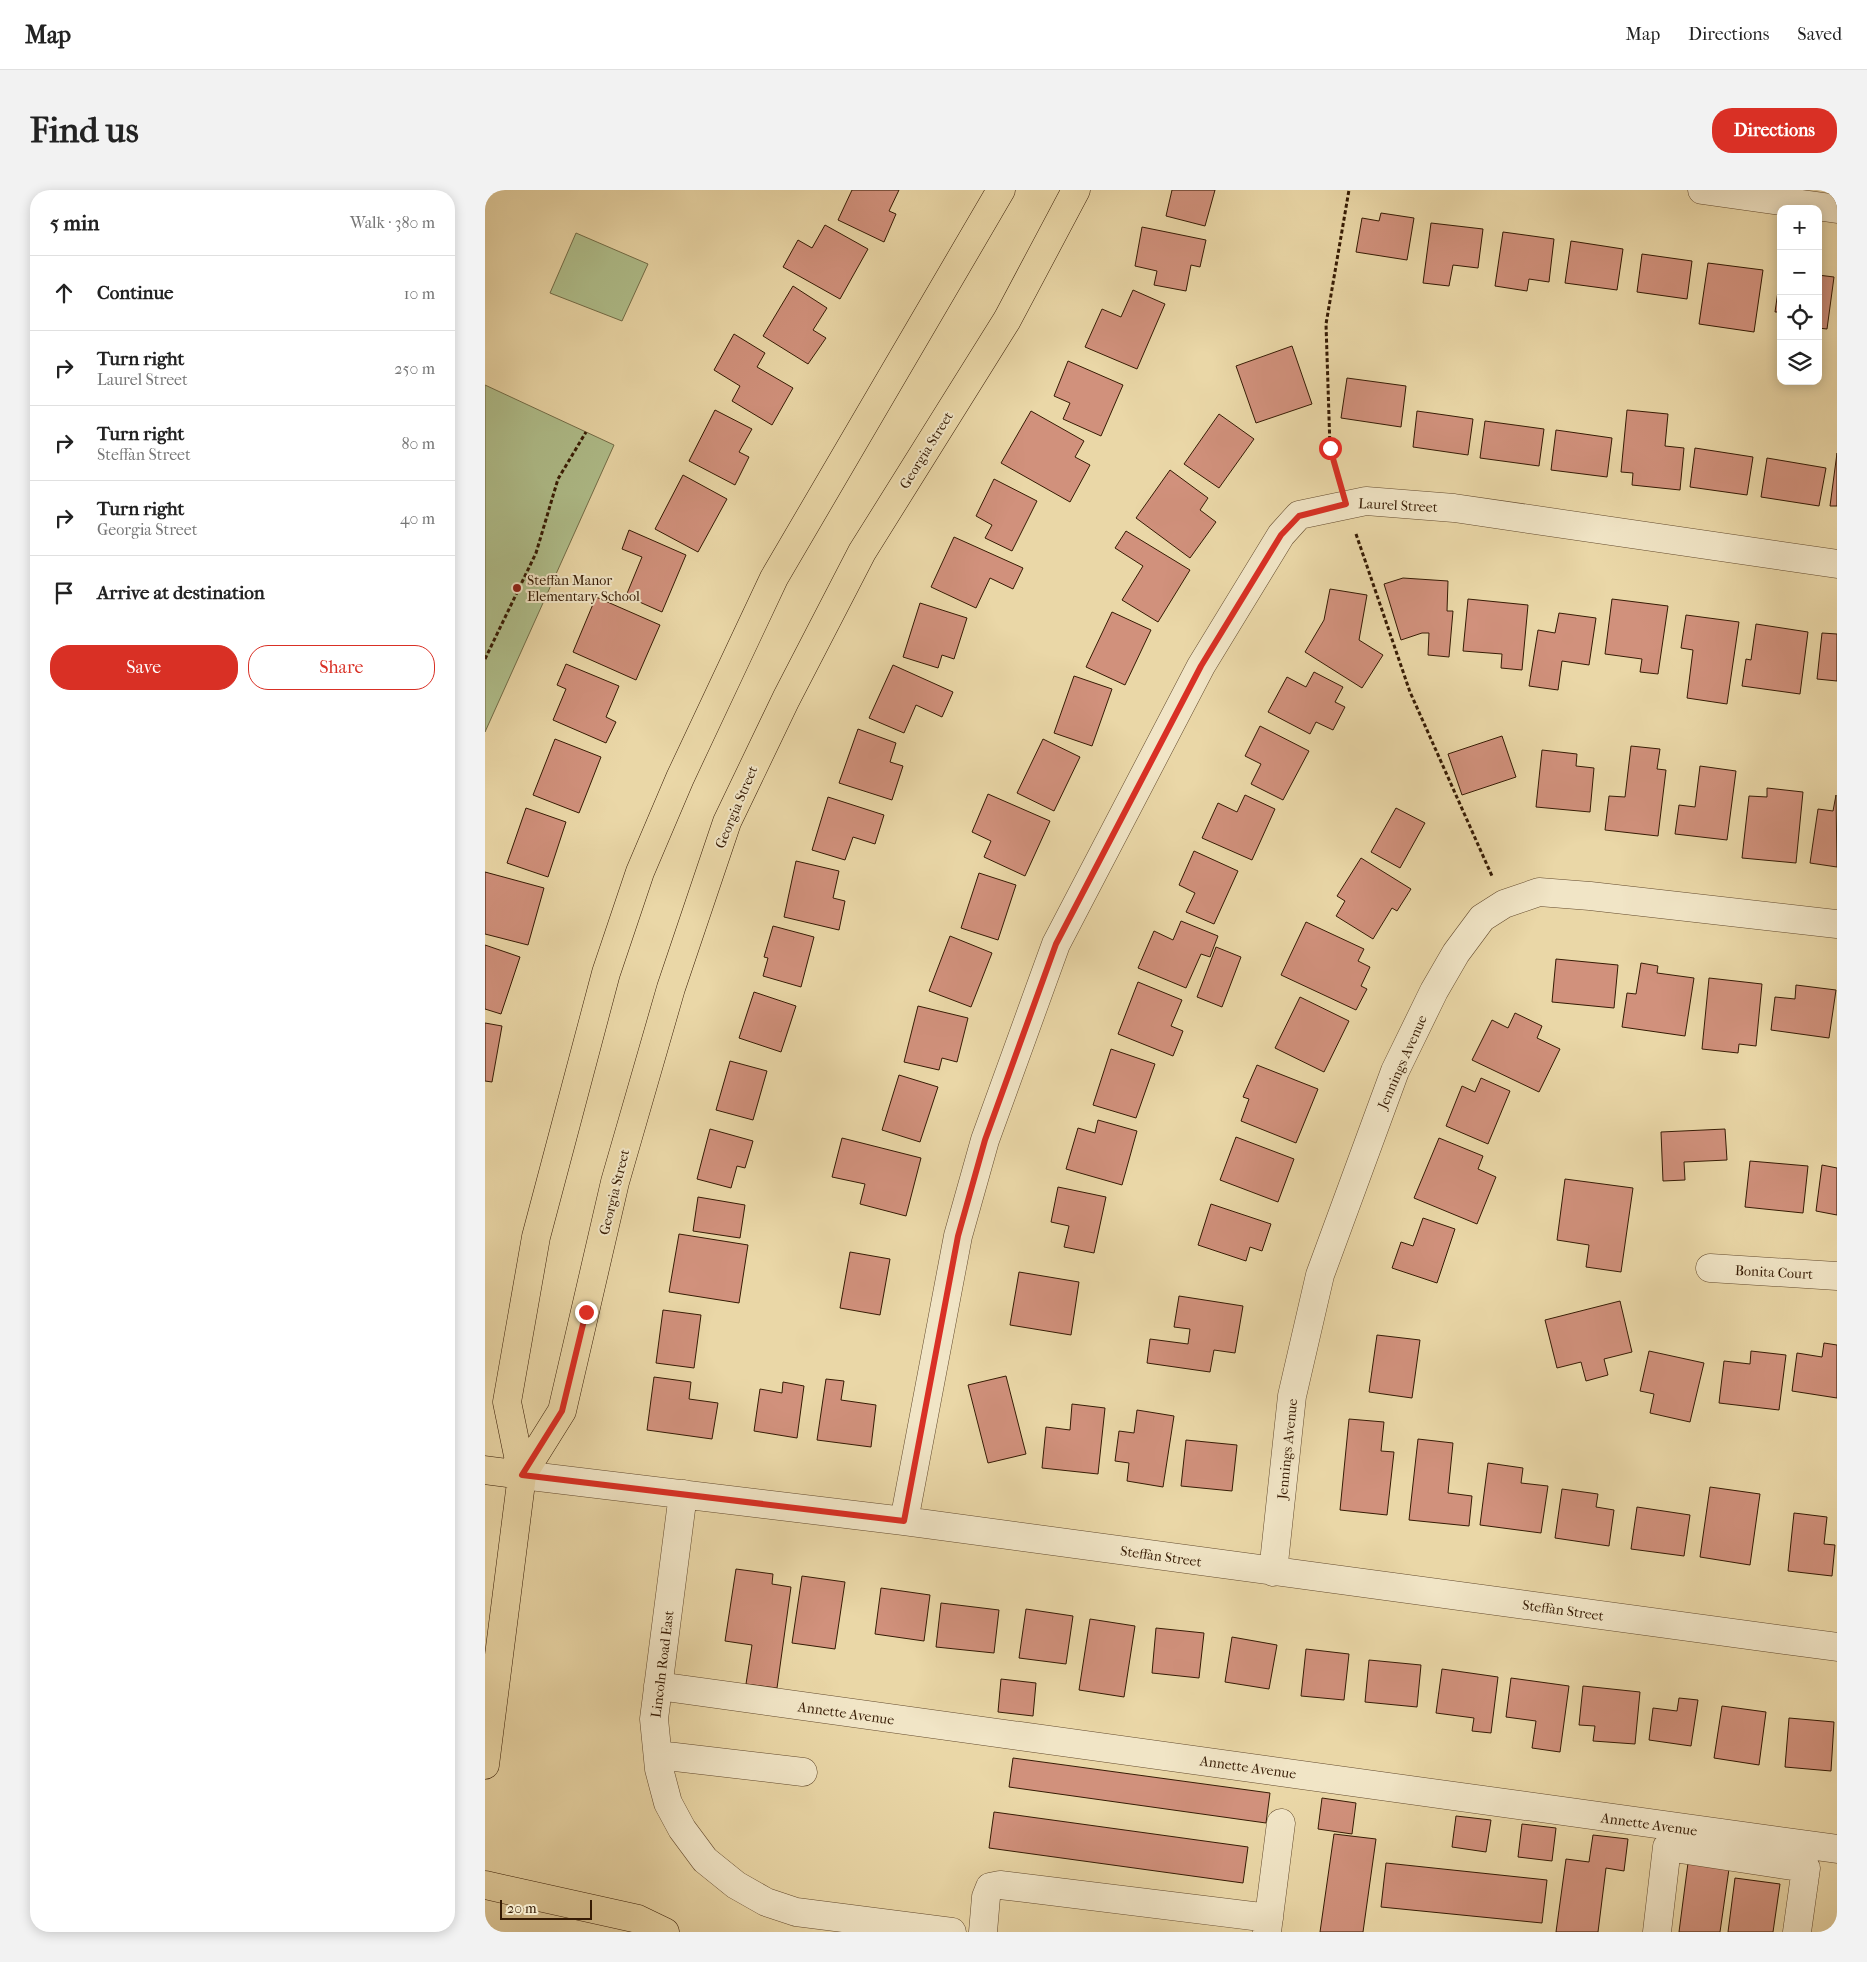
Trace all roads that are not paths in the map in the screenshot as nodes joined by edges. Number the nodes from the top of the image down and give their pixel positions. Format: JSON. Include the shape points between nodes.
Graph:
{"nodes":[{"id":1,"x":1001,"y":190,"type":"edge"},
{"id":2,"x":1076,"y":190,"type":"edge"},
{"id":3,"x":1702,"y":190,"type":"edge"},
{"id":4,"x":1837,"y":209,"type":"edge"},
{"id":5,"x":1837,"y":564,"type":"edge"},
{"id":6,"x":1837,"y":924,"type":"edge"},
{"id":7,"x":1710,"y":1268,"type":"dead end"},
{"id":8,"x":1837,"y":1276,"type":"edge"},
{"id":9,"x":485,"y":1470,"type":"edge"},
{"id":10,"x":522,"y":1475,"type":"junction"},
{"id":11,"x":683,"y":1494,"type":"junction"},
{"id":12,"x":904,"y":1521,"type":"junction"},
{"id":13,"x":1273,"y":1572,"type":"junction"},
{"id":14,"x":1837,"y":1647,"type":"edge"},
{"id":15,"x":658,"y":1686,"type":"junction"},
{"id":16,"x":658,"y":1755,"type":"junction"},
{"id":17,"x":485,"y":1765,"type":"edge"},
{"id":18,"x":803,"y":1772,"type":"dead end"},
{"id":19,"x":1281,"y":1823,"type":"dead end"},
{"id":20,"x":1837,"y":1849,"type":"edge"},
{"id":21,"x":485,"y":1885,"type":"edge"},
{"id":22,"x":1268,"y":1925,"type":"edge"},
{"id":23,"x":665,"y":1932,"type":"edge"},
{"id":24,"x":952,"y":1932,"type":"edge"},
{"id":25,"x":983,"y":1932,"type":"edge"},
{"id":26,"x":1657,"y":1932,"type":"edge"},
{"id":27,"x":1797,"y":1932,"type":"edge"}],
"edges":[{"from":1,"to":10,"type":"main road","name":"Georgia Street","via":[[774,578],[680,778],[640,872],[606,973],[536,1237],[507,1402]]},
{"from":2,"to":10,"type":"main road","name":"Georgia Street","via":[[1007,320],[862,552],[727,822],[671,988],[615,1182],[562,1411]]},
{"from":3,"to":4,"type":"street"},
{"from":5,"to":12,"type":"street","name":"Laurel Street","via":[[1454,508],[1366,501],[1299,516],[1281,535],[1201,666],[1056,944],[985,1140],[958,1236]]},
{"from":6,"to":13,"type":"street","name":"Jennings Avenue","via":[[1539,892],[1504,904],[1482,918],[1434,991],[1395,1071],[1320,1275],[1292,1396]]},
{"from":7,"to":8,"type":"street","name":"Bonita Court"},
{"from":9,"to":10,"type":"main road","name":"Steffan Street"},
{"from":10,"to":11,"type":"street","name":"Steffan Street"},
{"from":10,"to":17,"type":"main road","name":"Georgia Street"},
{"from":11,"to":12,"type":"street","name":"Steffan Street"},
{"from":11,"to":15,"type":"street","name":"Lincoln Road East"},
{"from":12,"to":13,"type":"street","name":"Steffan Street"},
{"from":13,"to":14,"type":"street","name":"Steffan Street"},
{"from":15,"to":16,"type":"street","name":"Lincoln Road East","via":[[654,1719]]},
{"from":15,"to":20,"type":"street","name":"Annette Avenue"},
{"from":16,"to":18,"type":"street"},
{"from":16,"to":24,"type":"street","name":"Lincoln Road East","via":[[669,1804],[682,1829],[705,1860],[736,1885],[766,1902],[796,1912]]},
{"from":19,"to":22,"type":"street"},
{"from":21,"to":23,"type":"main road","via":[[638,1919]]},
{"from":22,"to":25,"type":"street","via":[[1000,1885],[990,1887],[986,1897]]},
{"from":26,"to":27,"type":"street","via":[[1667,1847],[1806,1868]]}]}
